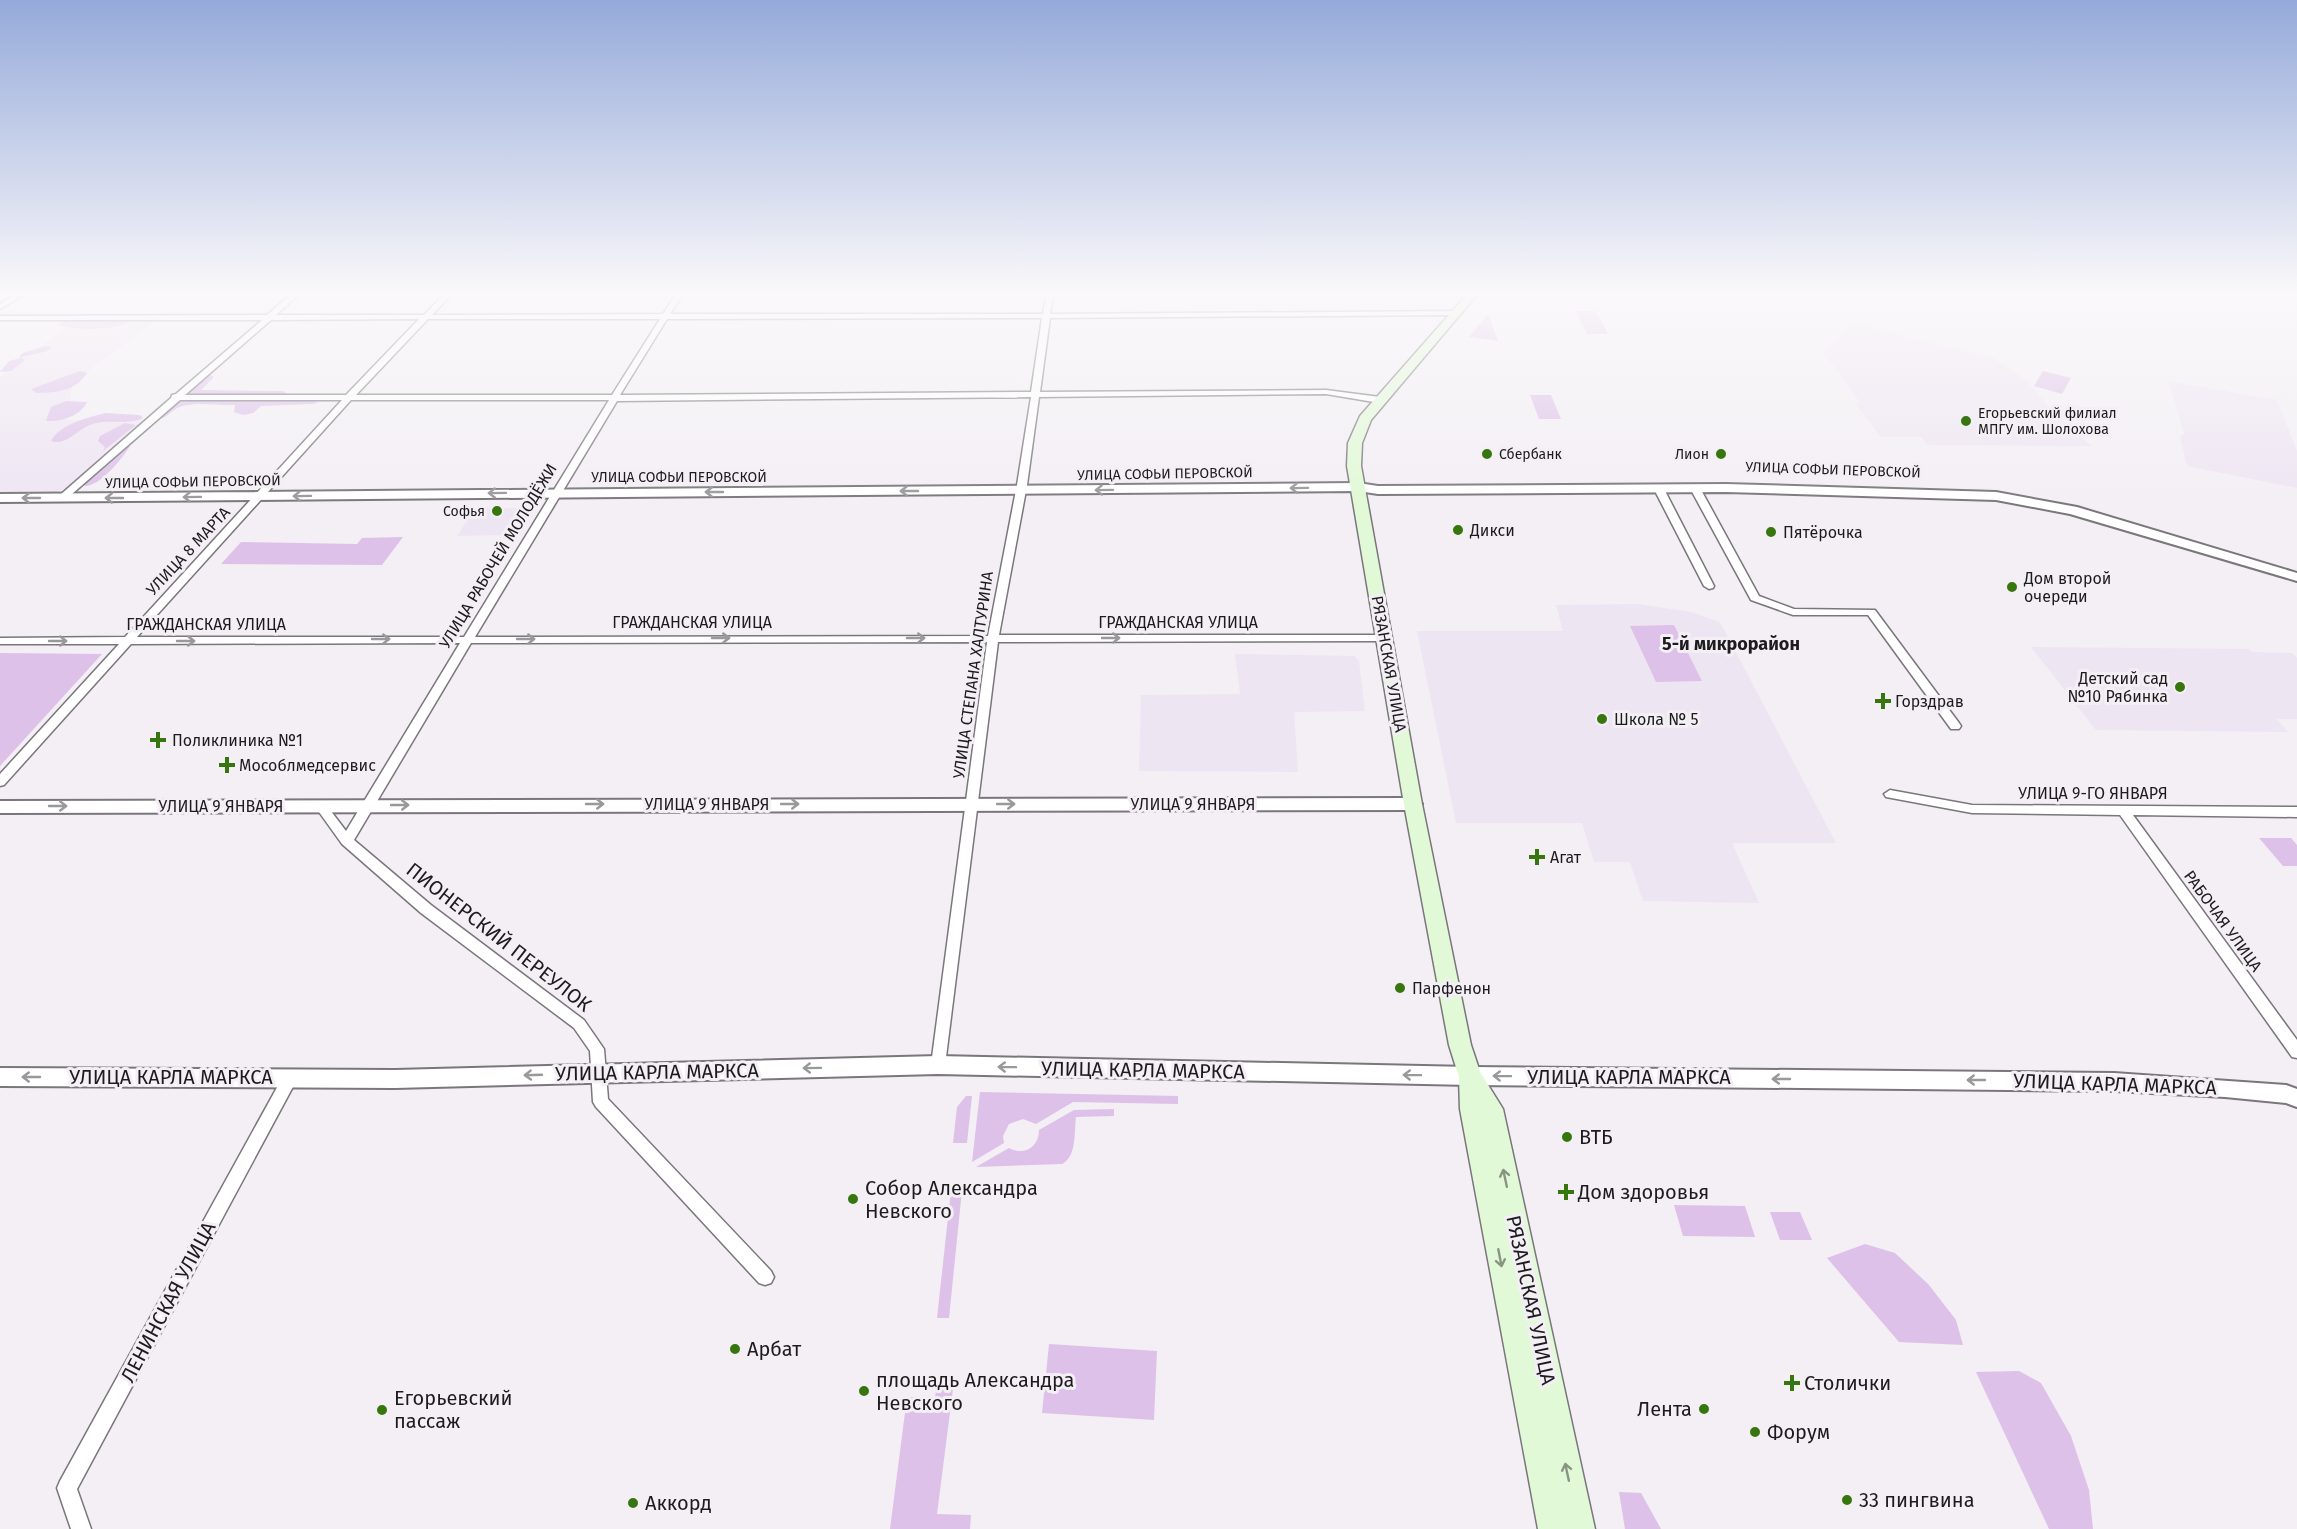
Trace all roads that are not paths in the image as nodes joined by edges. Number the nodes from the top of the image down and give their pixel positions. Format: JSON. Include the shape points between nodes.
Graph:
{"nodes":[{"id":1,"x":215,"y":362,"type":"edge"},
{"id":2,"x":382,"y":362,"type":"edge"},
{"id":3,"x":638,"y":362,"type":"edge"},
{"id":4,"x":1040,"y":362,"type":"edge"},
{"id":5,"x":1414,"y":362,"type":"edge"},
{"id":6,"x":1035,"y":395,"type":"junction"},
{"id":7,"x":175,"y":397,"type":"junction"},
{"id":8,"x":348,"y":398,"type":"junction"},
{"id":9,"x":617,"y":398,"type":"junction"},
{"id":10,"x":1380,"y":400,"type":"junction"},
{"id":11,"x":1724,"y":485,"type":"junction"},
{"id":12,"x":1358,"y":487,"type":"junction"},
{"id":13,"x":1695,"y":488,"type":"junction"},
{"id":14,"x":1659,"y":489,"type":"junction"},
{"id":15,"x":1019,"y":491,"type":"junction"},
{"id":16,"x":556,"y":492,"type":"junction"},
{"id":17,"x":261,"y":496,"type":"junction"},
{"id":18,"x":0,"y":498,"type":"edge"},
{"id":19,"x":62,"y":498,"type":"junction"},
{"id":20,"x":2297,"y":570,"type":"edge"},
{"id":21,"x":2297,"y":577,"type":"edge"},
{"id":22,"x":1709,"y":586,"type":"dead end"},
{"id":23,"x":993,"y":638,"type":"junction"},
{"id":24,"x":1384,"y":638,"type":"junction"},
{"id":25,"x":468,"y":639,"type":"junction"},
{"id":26,"x":0,"y":641,"type":"edge"},
{"id":27,"x":128,"y":641,"type":"junction"},
{"id":28,"x":1955,"y":726,"type":"dead end"},
{"id":29,"x":0,"y":782,"type":"edge"},
{"id":30,"x":1890,"y":794,"type":"dead end"},
{"id":31,"x":972,"y":804,"type":"junction"},
{"id":32,"x":1413,"y":804,"type":"junction"},
{"id":33,"x":320,"y":805,"type":"junction"},
{"id":34,"x":369,"y":805,"type":"junction"},
{"id":35,"x":0,"y":807,"type":"edge"},
{"id":36,"x":2122,"y":809,"type":"junction"},
{"id":37,"x":2297,"y":812,"type":"edge"},
{"id":38,"x":347,"y":841,"type":"junction"},
{"id":39,"x":2297,"y":1052,"type":"edge"},
{"id":40,"x":938,"y":1065,"type":"junction"},
{"id":41,"x":599,"y":1073,"type":"junction"},
{"id":42,"x":1470,"y":1076,"type":"junction"},
{"id":43,"x":0,"y":1077,"type":"edge"},
{"id":44,"x":290,"y":1078,"type":"junction"},
{"id":45,"x":2293,"y":1095,"type":"edge"},
{"id":46,"x":765,"y":1277,"type":"dead end"},
{"id":47,"x":81,"y":1529,"type":"edge"},
{"id":48,"x":1553,"y":1529,"type":"edge"},
{"id":49,"x":1580,"y":1529,"type":"edge"}],
"edges":[{"from":1,"to":7,"type":"street"},
{"from":2,"to":8,"type":"street","name":"УЛИЦА 8 МАРТА"},
{"from":3,"to":9,"type":"street","name":"УЛИЦА РАБОЧЕЙ МОЛОДЁЖИ"},
{"from":4,"to":6,"type":"street","name":"УЛИЦА СТЕПАНА ХАЛТУРИНА"},
{"from":5,"to":10,"type":"main road","name":"РЯЗАНСКАЯ УЛИЦА"},
{"from":6,"to":9,"type":"street"},
{"from":6,"to":10,"type":"street","via":[[1326,392]]},
{"from":6,"to":15,"type":"street","name":"УЛИЦА СТЕПАНА ХАЛТУРИНА"},
{"from":7,"to":8,"type":"street"},
{"from":7,"to":19,"type":"street"},
{"from":8,"to":9,"type":"street"},
{"from":8,"to":17,"type":"street","name":"УЛИЦА 8 МАРТА"},
{"from":9,"to":16,"type":"street","name":"УЛИЦА РАБОЧЕЙ МОЛОДЁЖИ"},
{"from":10,"to":12,"type":"main road","name":"РЯЗАНСКАЯ УЛИЦА","via":[[1365,419],[1355,443]]},
{"from":11,"to":12,"type":"street","name":"УЛИЦА СОФЬИ ПЕРОВСКОЙ","via":[[1394,481]]},
{"from":11,"to":13,"type":"street","name":"УЛИЦА СОФЬИ ПЕРОВСКОЙ"},
{"from":11,"to":20,"type":"street","name":"УЛИЦА СОФЬИ ПЕРОВСКОЙ","via":[[1994,489],[2023,493]]},
{"from":11,"to":21,"type":"street","name":"УЛИЦА СОФЬИ ПЕРОВСКОЙ","via":[[2029,501]]},
{"from":12,"to":14,"type":"street","name":"УЛИЦА СОФЬИ ПЕРОВСКОЙ"},
{"from":12,"to":15,"type":"street","name":"УЛИЦА СОФЬИ ПЕРОВСКОЙ","one_way":true},
{"from":12,"to":24,"type":"main road","name":"РЯЗАНСКАЯ УЛИЦА"},
{"from":13,"to":14,"type":"street","name":"УЛИЦА СОФЬИ ПЕРОВСКОЙ"},
{"from":13,"to":28,"type":"street","via":[[1755,598],[1792,612],[1870,612]]},
{"from":14,"to":22,"type":"street"},
{"from":15,"to":16,"type":"street","name":"УЛИЦА СОФЬИ ПЕРОВСКОЙ","one_way":true},
{"from":15,"to":23,"type":"street","name":"УЛИЦА СТЕПАНА ХАЛТУРИНА"},
{"from":16,"to":17,"type":"street","name":"УЛИЦА СОФЬИ ПЕРОВСКОЙ","one_way":true},
{"from":16,"to":25,"type":"street","name":"УЛИЦА РАБОЧЕЙ МОЛОДЁЖИ"},
{"from":17,"to":19,"type":"street","name":"УЛИЦА СОФЬИ ПЕРОВСКОЙ","one_way":true},
{"from":17,"to":27,"type":"street","name":"УЛИЦА 8 МАРТА"},
{"from":19,"to":18,"type":"street","name":"УЛИЦА СОФЬИ ПЕРОВСКОЙ","one_way":true},
{"from":23,"to":24,"type":"street","name":"ГРАЖДАНСКАЯ УЛИЦА","one_way":true},
{"from":25,"to":23,"type":"street","name":"ГРАЖДАНСКАЯ УЛИЦА","one_way":true},
{"from":23,"to":31,"type":"street","name":"УЛИЦА СТЕПАНА ХАЛТУРИНА"},
{"from":24,"to":32,"type":"main road","name":"РЯЗАНСКАЯ УЛИЦА"},
{"from":27,"to":25,"type":"street","name":"ГРАЖДАНСКАЯ УЛИЦА","one_way":true},
{"from":25,"to":34,"type":"street","name":"УЛИЦА РАБОЧЕЙ МОЛОДЁЖИ"},
{"from":26,"to":27,"type":"street","name":"ГРАЖДАНСКАЯ УЛИЦА","one_way":true},
{"from":27,"to":29,"type":"street","name":"УЛИЦА 8 МАРТА"},
{"from":30,"to":36,"type":"street","name":"УЛИЦА 9-ГО ЯНВАРЯ","via":[[1972,809]]},
{"from":31,"to":32,"type":"street","name":"УЛИЦА 9 ЯНВАРЯ","one_way":true},
{"from":34,"to":31,"type":"street","name":"УЛИЦА 9 ЯНВАРЯ","one_way":true},
{"from":31,"to":40,"type":"street","name":"УЛИЦА СТЕПАНА ХАЛТУРИНА"},
{"from":32,"to":42,"type":"main road","name":"РЯЗАНСКАЯ УЛИЦА","via":[[1460,1045]]},
{"from":33,"to":34,"type":"street","name":"УЛИЦА 9 ЯНВАРЯ"},
{"from":35,"to":33,"type":"street","name":"УЛИЦА 9 ЯНВАРЯ","one_way":true},
{"from":33,"to":38,"type":"street","name":"ПИОНЕРСКИЙ ПЕРЕУЛОК"},
{"from":34,"to":38,"type":"street","name":"УЛИЦА РАБОЧЕЙ МОЛОДЁЖИ"},
{"from":36,"to":37,"type":"street","name":"УЛИЦА 9-ГО ЯНВАРЯ"},
{"from":36,"to":39,"type":"street","name":"РАБОЧАЯ УЛИЦА"},
{"from":38,"to":41,"type":"street","name":"ПИОНЕРСКИЙ ПЕРЕУЛОК","via":[[426,909],[579,1024],[597,1049]]},
{"from":40,"to":41,"type":"street","name":"УЛИЦА КАРЛА МАРКСА","one_way":true},
{"from":42,"to":40,"type":"street","name":"УЛИЦА КАРЛА МАРКСА","one_way":true},
{"from":41,"to":44,"type":"street","name":"УЛИЦА КАРЛА МАРКСА","one_way":true},
{"from":41,"to":46,"type":"street","name":"ПИОНЕРСКИЙ ПЕРЕУЛОК","via":[[601,1102]]},
{"from":45,"to":42,"type":"street","name":"УЛИЦА КАРЛА МАРКСА","one_way":true,"via":[[2114,1082]]},
{"from":42,"to":48,"type":"main road","name":"РЯЗАНСКАЯ УЛИЦА","one_way":true,"via":[[1472,1109]]},
{"from":49,"to":42,"type":"main road","name":"РЯЗАНСКАЯ УЛИЦА","one_way":true,"via":[[1491,1109]]},
{"from":44,"to":43,"type":"street","name":"УЛИЦА КАРЛА МАРКСА","one_way":true},
{"from":44,"to":47,"type":"street","name":"ЛЕНИНСКАЯ УЛИЦА","via":[[67,1488]]}]}
